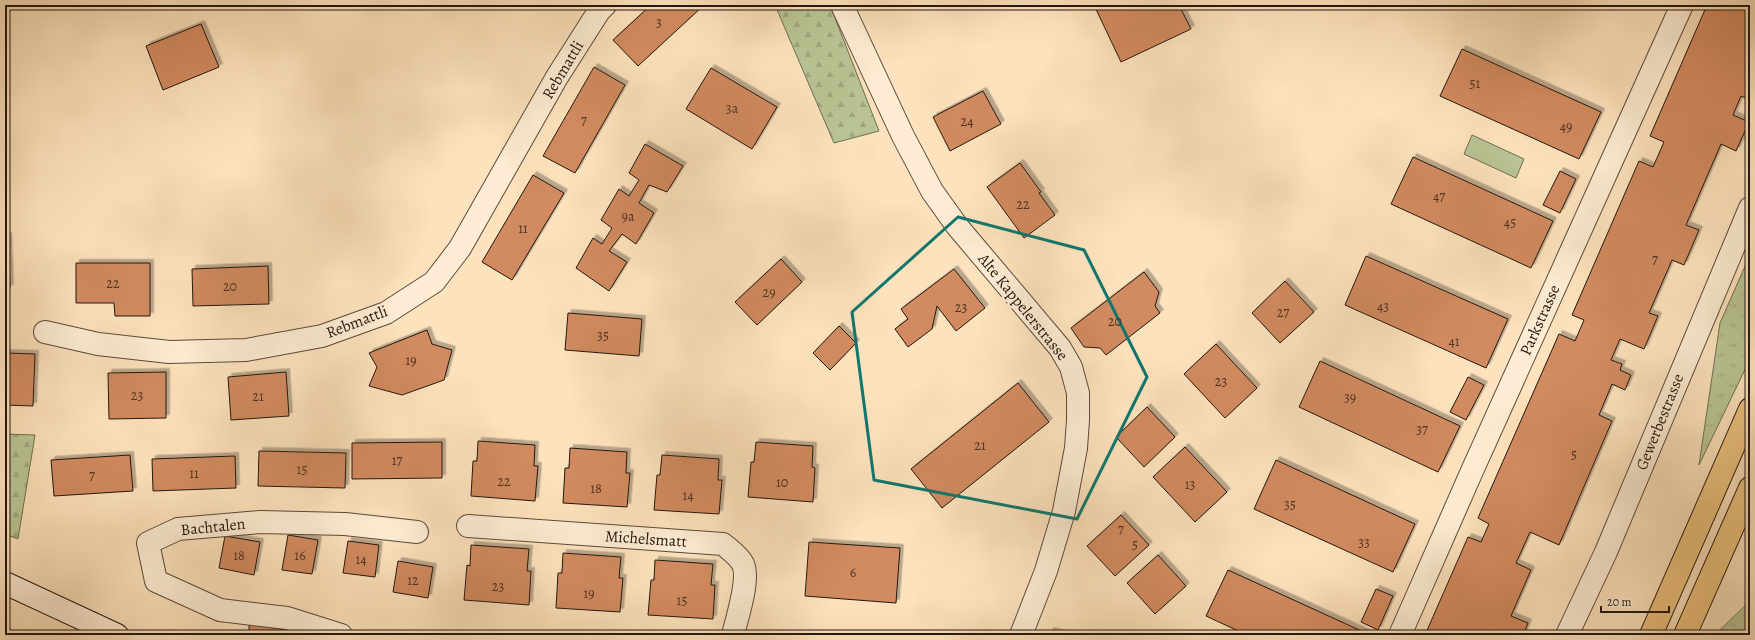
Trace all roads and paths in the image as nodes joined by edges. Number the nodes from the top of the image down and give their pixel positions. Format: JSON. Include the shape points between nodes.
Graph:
{"nodes":[{"id":1,"x":605,"y":5,"type":"edge"},
{"id":2,"x":842,"y":5,"type":"edge"},
{"id":3,"x":1682,"y":5,"type":"edge"},
{"id":4,"x":1750,"y":208,"type":"edge"},
{"id":5,"x":45,"y":332,"type":"dead end"},
{"id":6,"x":1750,"y":409,"type":"edge"},
{"id":7,"x":1750,"y":488,"type":"edge"},
{"id":8,"x":468,"y":526,"type":"dead end"},
{"id":9,"x":418,"y":532,"type":"dead end"},
{"id":10,"x":5,"y":584,"type":"edge"},
{"id":11,"x":117,"y":635,"type":"edge"},
{"id":12,"x":341,"y":635,"type":"edge"},
{"id":13,"x":733,"y":635,"type":"edge"},
{"id":14,"x":1021,"y":635,"type":"edge"},
{"id":15,"x":1400,"y":635,"type":"edge"},
{"id":16,"x":1567,"y":635,"type":"edge"},
{"id":17,"x":1651,"y":635,"type":"edge"},
{"id":18,"x":1685,"y":635,"type":"edge"}],
"edges":[{"from":1,"to":5,"type":"street","name":"Rebmattli","via":[[557,77],[460,248],[434,282],[386,314],[322,336],[246,350],[169,352],[98,344]]},
{"from":2,"to":14,"type":"street","name":"Alte Kappelerstrasse","via":[[932,191],[957,226],[1060,348],[1071,367],[1078,393],[1076,448],[1064,511],[1046,571]]},
{"from":3,"to":15,"type":"street","name":"Parkstrasse"},
{"from":4,"to":16,"type":"street","name":"Gewerbestrasse","via":[[1606,552]]},
{"from":6,"to":17,"type":"highway"},
{"from":7,"to":18,"type":"highway"},
{"from":8,"to":13,"type":"street","name":"Michelsmatt","via":[[723,544],[743,565],[746,577]]},
{"from":9,"to":12,"type":"street","name":"Bachtalen","via":[[345,524],[260,522],[178,529],[148,542],[156,581],[220,610],[287,618]]},
{"from":10,"to":11,"type":"street"}]}
